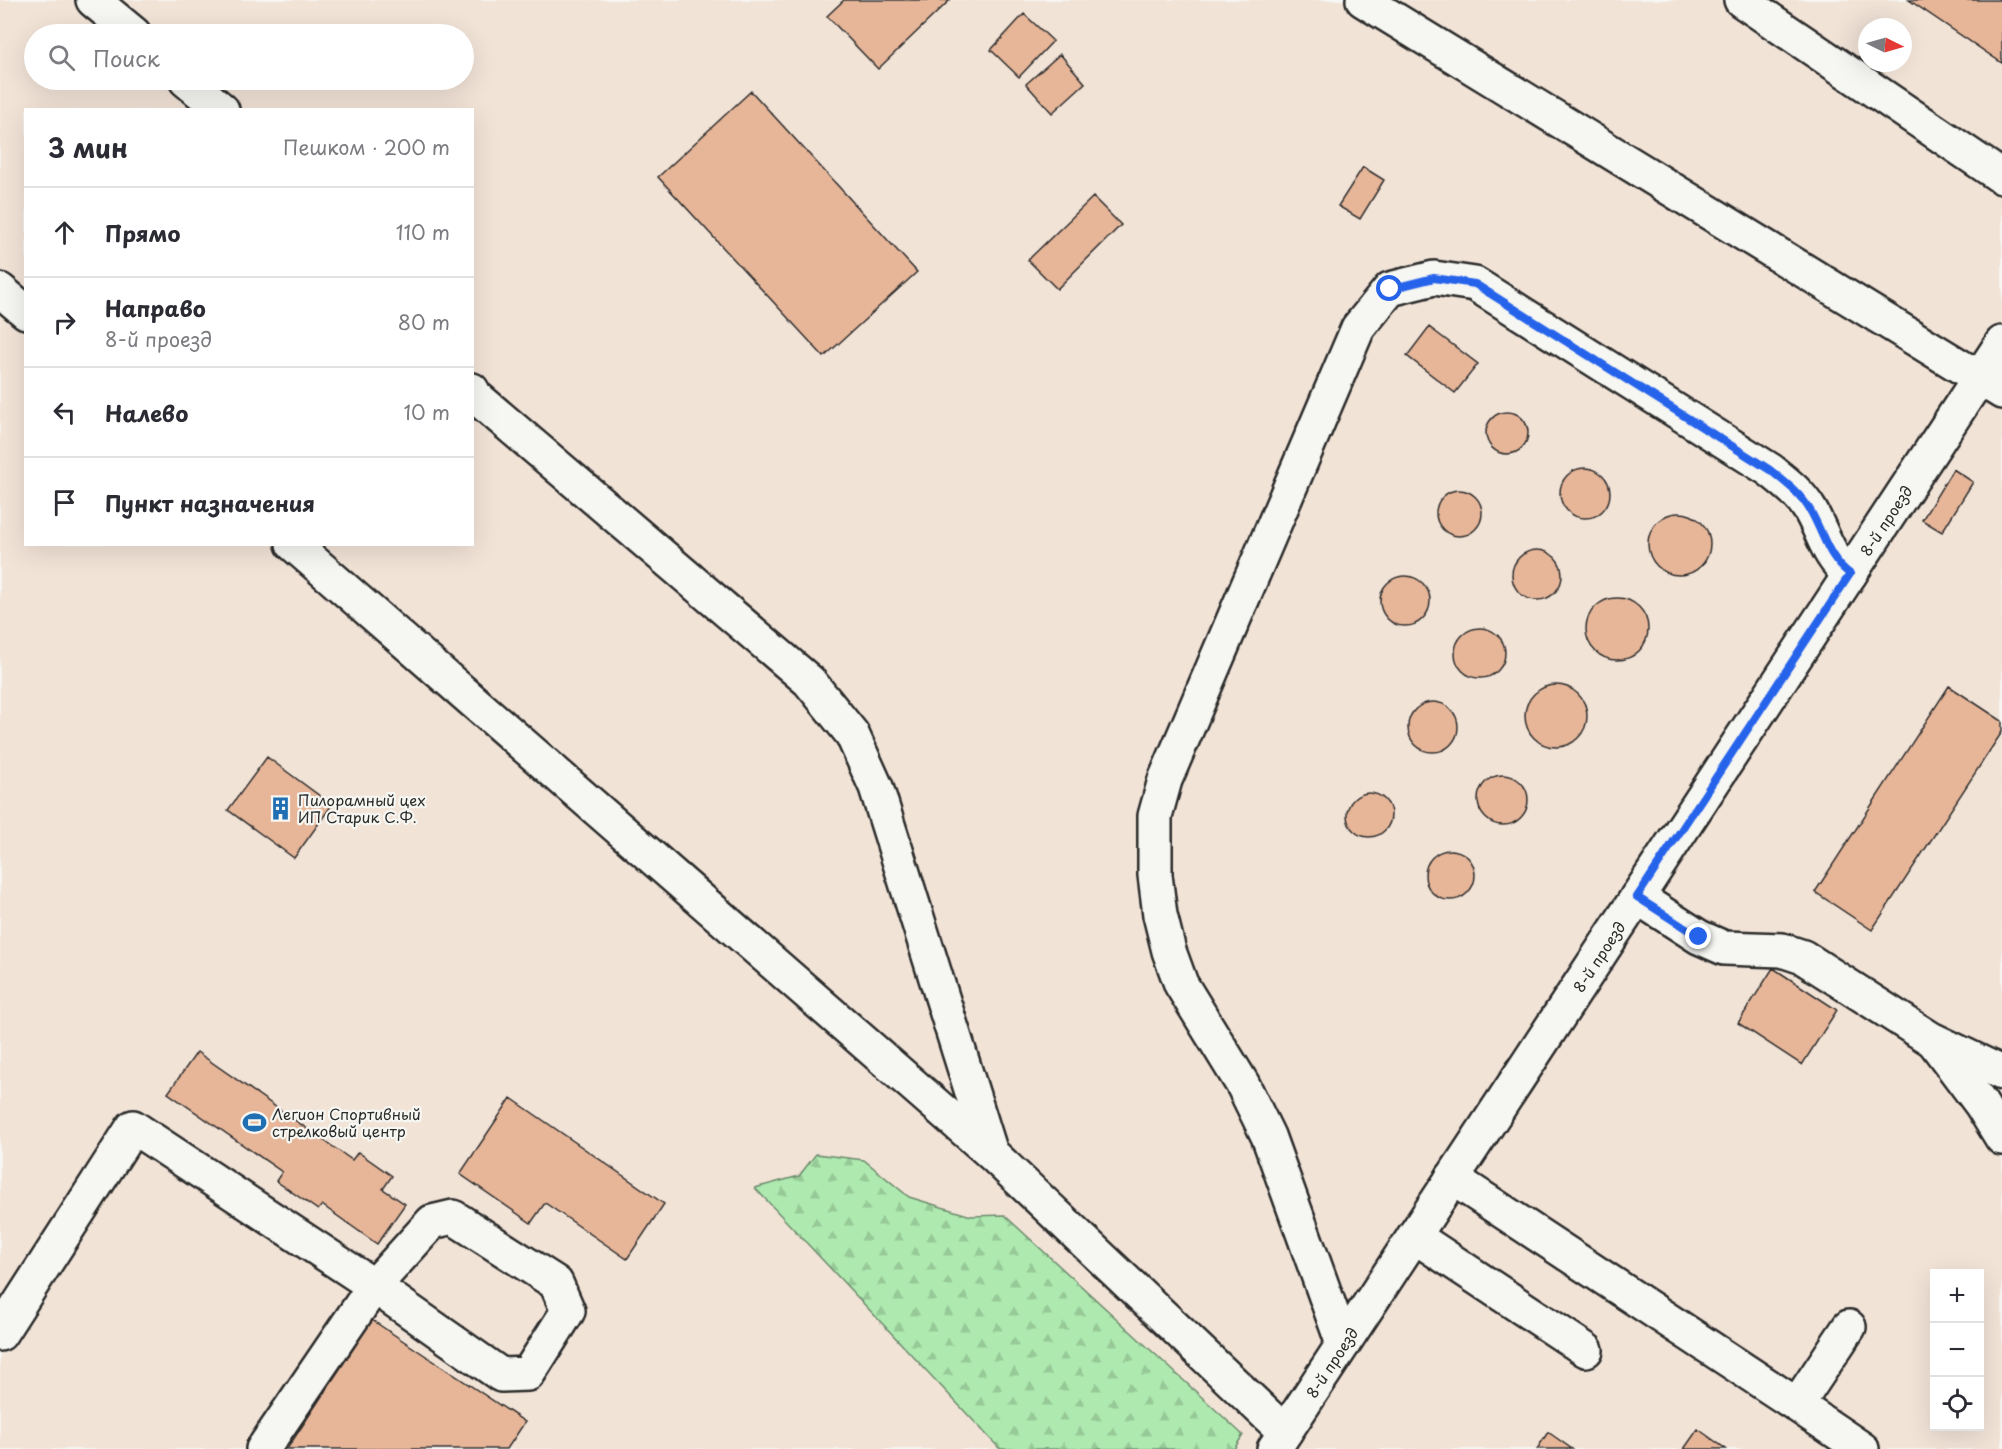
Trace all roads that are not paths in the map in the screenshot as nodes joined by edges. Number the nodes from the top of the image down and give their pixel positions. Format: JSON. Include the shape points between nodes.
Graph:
{"nodes":[{"id":1,"x":93,"y":0,"type":"edge"},
{"id":2,"x":1363,"y":0,"type":"edge"},
{"id":3,"x":1741,"y":0,"type":"edge"},
{"id":4,"x":122,"y":24,"type":"edge"},
{"id":5,"x":198,"y":90,"type":"edge"},
{"id":6,"x":220,"y":108,"type":"edge"},
{"id":7,"x":2002,"y":177,"type":"edge"},
{"id":8,"x":0,"y":290,"type":"edge"},
{"id":9,"x":24,"y":310,"type":"edge"},
{"id":10,"x":2002,"y":343,"type":"edge"},
{"id":11,"x":1991,"y":385,"type":"edge"},
{"id":12,"x":474,"y":394,"type":"edge"},
{"id":13,"x":295,"y":546,"type":"edge"},
{"id":14,"x":1850,"y":574,"type":"junction"},
{"id":15,"x":1637,"y":897,"type":"junction"},
{"id":16,"x":1931,"y":1039,"type":"junction"},
{"id":17,"x":2002,"y":1073,"type":"edge"},
{"id":18,"x":2002,"y":1138,"type":"edge"},
{"id":19,"x":991,"y":1154,"type":"junction"},
{"id":20,"x":1452,"y":1178,"type":"junction"},
{"id":21,"x":1414,"y":1236,"type":"junction"},
{"id":22,"x":374,"y":1286,"type":"junction"},
{"id":23,"x":1849,"y":1327,"type":"dead end"},
{"id":24,"x":0,"y":1334,"type":"edge"},
{"id":25,"x":1343,"y":1344,"type":"junction"},
{"id":26,"x":1586,"y":1350,"type":"dead end"},
{"id":27,"x":1797,"y":1405,"type":"junction"},
{"id":28,"x":1279,"y":1440,"type":"edge"},
{"id":29,"x":263,"y":1449,"type":"edge"},
{"id":30,"x":1862,"y":1449,"type":"edge"}],
"edges":[{"from":1,"to":4,"type":"street"},
{"from":2,"to":11,"type":"street"},
{"from":3,"to":7,"type":"street"},
{"from":5,"to":6,"type":"street"},
{"from":8,"to":9,"type":"street"},
{"from":10,"to":11,"type":"street","name":"8-й проезд"},
{"from":11,"to":14,"type":"street","name":"8-й проезд"},
{"from":12,"to":19,"type":"street","via":[[809,681],[852,734],[876,787]]},
{"from":13,"to":19,"type":"street"},
{"from":14,"to":15,"type":"street","name":"8-й проезд"},
{"from":14,"to":25,"type":"street","via":[[1833,559],[1803,499],[1770,470],[1475,284],[1434,278],[1390,289],[1358,328],[1165,780],[1155,816],[1155,875],[1160,915],[1173,962],[1181,984],[1244,1085],[1268,1136]]},
{"from":15,"to":16,"type":"street","via":[[1699,937],[1724,948],[1782,950],[1803,957]]},
{"from":15,"to":20,"type":"street","name":"8-й проезд"},
{"from":16,"to":17,"type":"street"},
{"from":16,"to":18,"type":"street"},
{"from":19,"to":28,"type":"street"},
{"from":20,"to":21,"type":"street","name":"8-й проезд"},
{"from":20,"to":27,"type":"street"},
{"from":21,"to":25,"type":"street","name":"8-й проезд"},
{"from":21,"to":26,"type":"street"},
{"from":22,"to":22,"type":"street","via":[[501,1375],[528,1374],[568,1311],[556,1284],[453,1217],[432,1222]]},
{"from":22,"to":24,"type":"street","via":[[133,1127]]},
{"from":22,"to":29,"type":"street"},
{"from":23,"to":27,"type":"street"},
{"from":25,"to":28,"type":"street","name":"8-й проезд"},
{"from":27,"to":30,"type":"street"}]}
